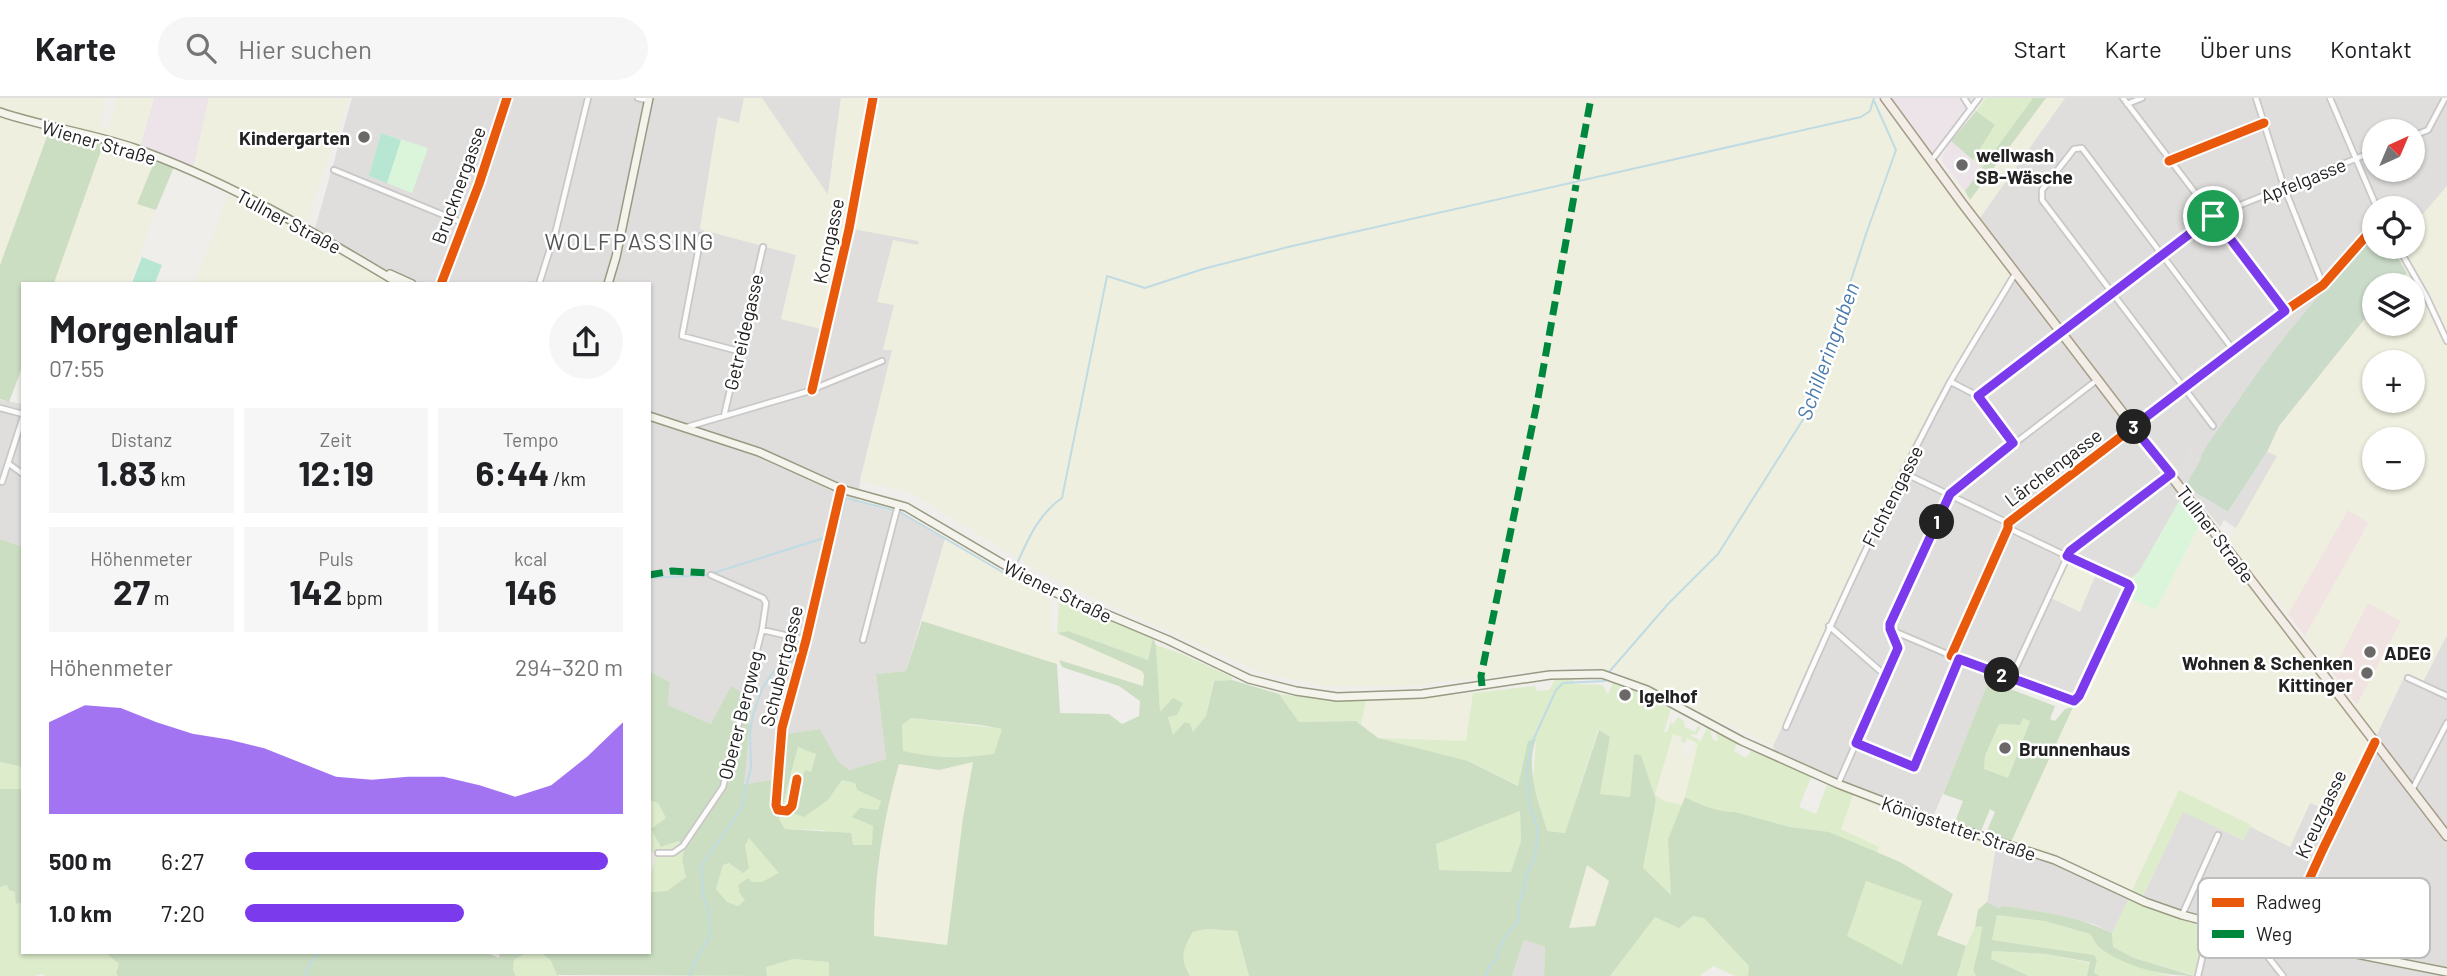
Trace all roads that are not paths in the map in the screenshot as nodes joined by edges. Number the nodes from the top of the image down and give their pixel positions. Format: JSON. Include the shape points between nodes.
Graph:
{"nodes":[{"id":1,"x":508,"y":98,"type":"edge"},
{"id":2,"x":588,"y":98,"type":"edge"},
{"id":3,"x":638,"y":98,"type":"edge"},
{"id":4,"x":873,"y":98,"type":"edge"},
{"id":5,"x":1885,"y":98,"type":"edge"},
{"id":6,"x":1964,"y":98,"type":"edge"},
{"id":7,"x":1979,"y":98,"type":"edge"},
{"id":8,"x":2123,"y":98,"type":"edge"},
{"id":9,"x":2142,"y":98,"type":"edge"},
{"id":10,"x":2256,"y":98,"type":"edge"},
{"id":11,"x":2330,"y":98,"type":"edge"},
{"id":12,"x":2445,"y":98,"type":"edge"},
{"id":13,"x":649,"y":99,"type":"edge"},
{"id":14,"x":2127,"y":104,"type":"junction"},
{"id":15,"x":1971,"y":109,"type":"junction"},
{"id":16,"x":0,"y":112,"type":"edge"},
{"id":17,"x":2264,"y":123,"type":"junction"},
{"id":18,"x":2426,"y":131,"type":"edge"},
{"id":19,"x":2362,"y":156,"type":"edge"},
{"id":20,"x":2356,"y":158,"type":"junction"},
{"id":21,"x":2169,"y":161,"type":"junction"},
{"id":22,"x":1931,"y":162,"type":"junction"},
{"id":23,"x":334,"y":170,"type":"dead end"},
{"id":24,"x":197,"y":174,"type":"joint"},
{"id":25,"x":2284,"y":187,"type":"junction"},
{"id":26,"x":2372,"y":196,"type":"edge"},
{"id":27,"x":2213,"y":216,"type":"junction"},
{"id":28,"x":463,"y":223,"type":"junction"},
{"id":29,"x":701,"y":236,"type":"dead end"},
{"id":30,"x":2362,"y":241,"type":"edge"},
{"id":31,"x":763,"y":247,"type":"dead end"},
{"id":32,"x":2162,"y":254,"type":"junction"},
{"id":33,"x":2405,"y":259,"type":"edge"},
{"id":34,"x":379,"y":271,"type":"junction"},
{"id":35,"x":2016,"y":273,"type":"junction"},
{"id":36,"x":397,"y":282,"type":"edge"},
{"id":37,"x":407,"y":282,"type":"edge"},
{"id":38,"x":442,"y":282,"type":"edge"},
{"id":39,"x":540,"y":282,"type":"edge"},
{"id":40,"x":609,"y":282,"type":"edge"},
{"id":41,"x":2323,"y":285,"type":"junction"},
{"id":42,"x":2112,"y":293,"type":"junction"},
{"id":43,"x":2285,"y":311,"type":"junction"},
{"id":44,"x":2061,"y":332,"type":"junction"},
{"id":45,"x":2447,"y":341,"type":"edge"},
{"id":46,"x":738,"y":351,"type":"junction"},
{"id":47,"x":2234,"y":351,"type":"junction"},
{"id":48,"x":882,"y":361,"type":"dead end"},
{"id":49,"x":2098,"y":380,"type":"junction"},
{"id":50,"x":1951,"y":382,"type":"junction"},
{"id":51,"x":2185,"y":388,"type":"junction"},
{"id":52,"x":812,"y":390,"type":"junction"},
{"id":53,"x":1978,"y":396,"type":"junction"},
{"id":54,"x":0,"y":408,"type":"edge"},
{"id":55,"x":21,"y":414,"type":"edge"},
{"id":56,"x":724,"y":416,"type":"junction"},
{"id":57,"x":651,"y":417,"type":"edge"},
{"id":58,"x":21,"y":422,"type":"edge"},
{"id":59,"x":2213,"y":426,"type":"dead end"},
{"id":60,"x":2133,"y":427,"type":"junction"},
{"id":61,"x":684,"y":428,"type":"junction"},
{"id":62,"x":2013,"y":443,"type":"junction"},
{"id":63,"x":9,"y":464,"type":"junction"},
{"id":64,"x":21,"y":473,"type":"edge"},
{"id":65,"x":1904,"y":473,"type":"junction"},
{"id":66,"x":2171,"y":474,"type":"junction"},
{"id":67,"x":2,"y":482,"type":"dead end"},
{"id":68,"x":841,"y":489,"type":"junction"},
{"id":69,"x":1950,"y":494,"type":"junction"},
{"id":70,"x":897,"y":508,"type":"junction"},
{"id":71,"x":2008,"y":526,"type":"junction"},
{"id":72,"x":2067,"y":556,"type":"junction"},
{"id":73,"x":711,"y":575,"type":"dead end"},
{"id":74,"x":1829,"y":626,"type":"junction"},
{"id":75,"x":1890,"y":629,"type":"junction"},
{"id":76,"x":762,"y":630,"type":"junction"},
{"id":77,"x":804,"y":639,"type":"junction"},
{"id":78,"x":863,"y":640,"type":"dead end"},
{"id":79,"x":1951,"y":656,"type":"junction"},
{"id":80,"x":1959,"y":659,"type":"junction"},
{"id":81,"x":1886,"y":676,"type":"junction"},
{"id":82,"x":2011,"y":678,"type":"junction"},
{"id":83,"x":2407,"y":678,"type":"dead end"},
{"id":84,"x":1482,"y":686,"type":"joint"},
{"id":85,"x":2447,"y":696,"type":"edge"},
{"id":86,"x":2447,"y":723,"type":"edge"},
{"id":87,"x":1786,"y":727,"type":"dead end"},
{"id":88,"x":2375,"y":742,"type":"junction"},
{"id":89,"x":1856,"y":743,"type":"junction"},
{"id":90,"x":797,"y":779,"type":"dead end"},
{"id":91,"x":1838,"y":784,"type":"junction"},
{"id":92,"x":2412,"y":790,"type":"junction"},
{"id":93,"x":2218,"y":835,"type":"dead end"},
{"id":94,"x":2447,"y":836,"type":"edge"},
{"id":95,"x":658,"y":853,"type":"dead end"},
{"id":96,"x":2199,"y":878,"type":"edge"},
{"id":97,"x":2309,"y":878,"type":"edge"},
{"id":98,"x":2198,"y":879,"type":"edge"},
{"id":99,"x":2182,"y":915,"type":"junction"},
{"id":100,"x":2198,"y":919,"type":"edge"},
{"id":101,"x":2202,"y":958,"type":"edge"},
{"id":102,"x":2269,"y":958,"type":"edge"},
{"id":103,"x":2377,"y":958,"type":"edge"},
{"id":104,"x":2447,"y":972,"type":"edge"},
{"id":105,"x":2198,"y":976,"type":"edge"},
{"id":106,"x":2283,"y":976,"type":"edge"}],
"edges":[{"from":1,"to":28,"type":"street","name":"Brucknergasse"},
{"from":2,"to":39,"type":"street"},
{"from":3,"to":13,"type":"street"},
{"from":4,"to":52,"type":"street","name":"Korngasse"},
{"from":5,"to":22,"type":"main road","name":"Tullner Straße"},
{"from":6,"to":15,"type":"street"},
{"from":7,"to":15,"type":"street"},
{"from":8,"to":14,"type":"street"},
{"from":9,"to":14,"type":"street"},
{"from":10,"to":17,"type":"street"},
{"from":11,"to":20,"type":"street"},
{"from":12,"to":18,"type":"street"},
{"from":13,"to":40,"type":"main road"},
{"from":14,"to":21,"type":"street"},
{"from":15,"to":22,"type":"street"},
{"from":16,"to":24,"type":"main road","name":"Wiener Straße","via":[[122,145]]},
{"from":17,"to":21,"type":"street"},
{"from":17,"to":25,"type":"street"},
{"from":19,"to":20,"type":"street","name":"Apfelgasse"},
{"from":20,"to":25,"type":"street","name":"Apfelgasse"},
{"from":20,"to":26,"type":"street"},
{"from":21,"to":27,"type":"street"},
{"from":22,"to":35,"type":"main road","name":"Tullner Straße"},
{"from":23,"to":28,"type":"street"},
{"from":24,"to":34,"type":"main road","name":"Tullner Straße"},
{"from":25,"to":27,"type":"street","name":"Apfelgasse"},
{"from":25,"to":41,"type":"street"},
{"from":27,"to":32,"type":"street","name":"Apfelgasse"},
{"from":27,"to":43,"type":"street"},
{"from":28,"to":38,"type":"street","name":"Brucknergasse"},
{"from":29,"to":46,"type":"street","via":[[681,336]]},
{"from":30,"to":41,"type":"street","name":"Lärchengasse"},
{"from":31,"to":46,"type":"street","name":"Getreidegasse"},
{"from":32,"to":42,"type":"street","name":"Apfelgasse"},
{"from":32,"to":42,"type":"street","via":[[2082,148],[2074,149],[2042,190],[2042,200]]},
{"from":32,"to":47,"type":"street"},
{"from":33,"to":45,"type":"street"},
{"from":34,"to":36,"type":"main road","name":"Tullner Straße"},
{"from":34,"to":37,"type":"main road","name":"Tullner Straße"},
{"from":35,"to":44,"type":"main road","name":"Tullner Straße"},
{"from":35,"to":50,"type":"street","name":"Fichtengasse"},
{"from":41,"to":43,"type":"street","name":"Lärchengasse"},
{"from":42,"to":44,"type":"street","name":"Apfelgasse"},
{"from":42,"to":51,"type":"street"},
{"from":43,"to":47,"type":"street","name":"Lärchengasse"},
{"from":44,"to":49,"type":"main road","name":"Tullner Straße"},
{"from":44,"to":53,"type":"street","name":"Apfelgasse"},
{"from":46,"to":56,"type":"street","name":"Getreidegasse"},
{"from":47,"to":51,"type":"street","name":"Lärchengasse"},
{"from":48,"to":52,"type":"street"},
{"from":49,"to":60,"type":"main road","name":"Tullner Straße"},
{"from":49,"to":62,"type":"street"},
{"from":50,"to":53,"type":"street"},
{"from":50,"to":65,"type":"street","name":"Fichtengasse"},
{"from":51,"to":59,"type":"street"},
{"from":51,"to":60,"type":"street","name":"Lärchengasse"},
{"from":52,"to":56,"type":"street"},
{"from":53,"to":62,"type":"street"},
{"from":54,"to":55,"type":"street"},
{"from":56,"to":61,"type":"street"},
{"from":57,"to":61,"type":"main road","name":"Wiener Straße"},
{"from":58,"to":63,"type":"street"},
{"from":60,"to":66,"type":"main road","name":"Tullner Straße"},
{"from":60,"to":71,"type":"street","name":"Lärchengasse"},
{"from":61,"to":68,"type":"main road","name":"Wiener Straße","via":[[759,452]]},
{"from":62,"to":69,"type":"street"},
{"from":63,"to":64,"type":"street"},
{"from":63,"to":67,"type":"street"},
{"from":65,"to":69,"type":"street"},
{"from":65,"to":74,"type":"street","name":"Fichtengasse"},
{"from":66,"to":72,"type":"street"},
{"from":66,"to":88,"type":"main road","name":"Tullner Straße"},
{"from":68,"to":70,"type":"main road","name":"Wiener Straße"},
{"from":68,"to":77,"type":"street","name":"Schubertgasse"},
{"from":69,"to":71,"type":"street"},
{"from":69,"to":75,"type":"street"},
{"from":70,"to":78,"type":"street"},
{"from":70,"to":84,"type":"main road","name":"Wiener Straße","via":[[925,517],[1056,594],[1242,676],[1337,697]]},
{"from":71,"to":72,"type":"street"},
{"from":71,"to":79,"type":"street","name":"Lärchengasse"},
{"from":72,"to":82,"type":"street"},
{"from":72,"to":82,"type":"street","via":[[2128,584],[2119,611],[2074,701]]},
{"from":73,"to":76,"type":"street","name":"Oberer Bergweg","via":[[763,598]]},
{"from":74,"to":81,"type":"street"},
{"from":74,"to":87,"type":"street","name":"Fichtengasse"},
{"from":75,"to":79,"type":"street"},
{"from":75,"to":81,"type":"street","via":[[1898,648]]},
{"from":76,"to":77,"type":"street"},
{"from":76,"to":95,"type":"street","name":"Oberer Bergweg","via":[[723,787],[683,846],[673,853]]},
{"from":77,"to":90,"type":"street","name":"Schubertgasse","via":[[782,728],[778,810],[792,806]]},
{"from":79,"to":80,"type":"street"},
{"from":80,"to":82,"type":"street"},
{"from":80,"to":89,"type":"street","via":[[1914,767]]},
{"from":81,"to":89,"type":"street"},
{"from":83,"to":85,"type":"street"},
{"from":84,"to":91,"type":"main road","name":"Königstetter Straße","via":[[1570,673],[1615,677]]},
{"from":86,"to":92,"type":"street"},
{"from":88,"to":92,"type":"main road","name":"Tullner Straße"},
{"from":88,"to":97,"type":"street","name":"Kreuzgasse"},
{"from":89,"to":91,"type":"street"},
{"from":91,"to":99,"type":"main road","name":"Königstetter Straße","via":[[2055,860]]},
{"from":92,"to":94,"type":"main road","name":"Tullner Straße"},
{"from":93,"to":96,"type":"street"},
{"from":98,"to":99,"type":"street"},
{"from":99,"to":100,"type":"main road","name":"Königstetter Straße"},
{"from":101,"to":105,"type":"street"},
{"from":102,"to":106,"type":"street"},
{"from":103,"to":104,"type":"main road","name":"Königstetter Straße"}]}
